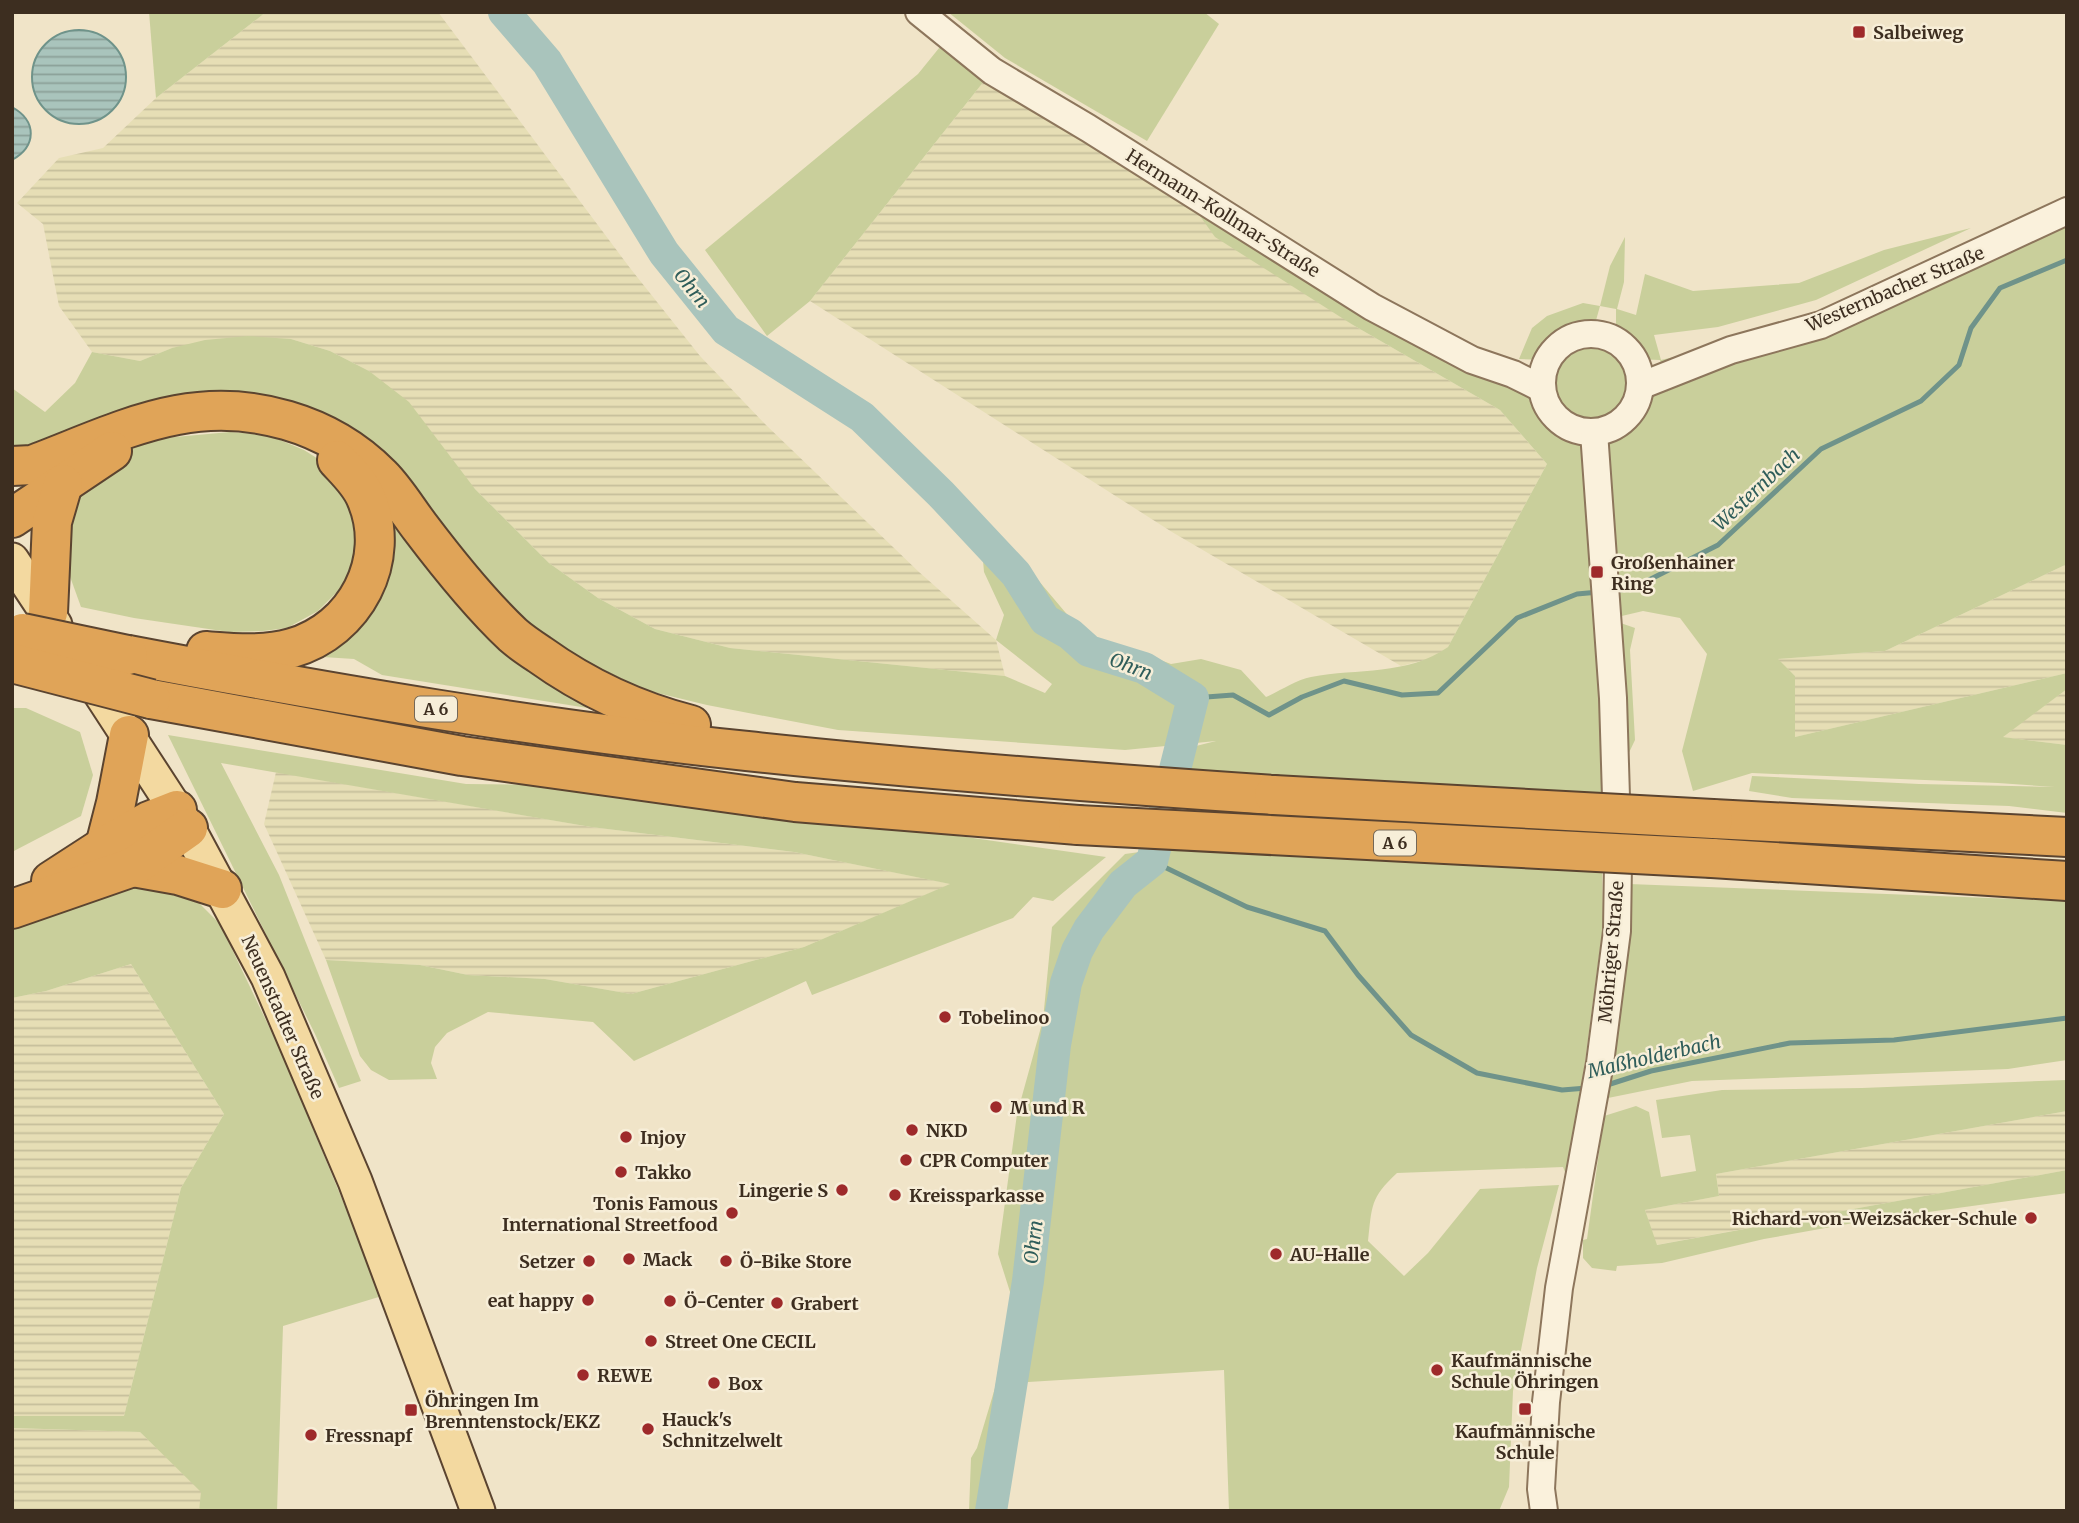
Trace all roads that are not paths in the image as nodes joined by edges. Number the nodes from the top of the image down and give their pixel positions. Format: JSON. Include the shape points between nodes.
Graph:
{"nodes":[{"id":1,"x":919,"y":12,"type":"edge"},
{"id":2,"x":2067,"y":211,"type":"edge"},
{"id":3,"x":1395,"y":319,"type":"junction"},
{"id":4,"x":1731,"y":350,"type":"junction"},
{"id":5,"x":1634,"y":359,"type":"junction"},
{"id":6,"x":1547,"y":360,"type":"junction"},
{"id":7,"x":1640,"y":386,"type":"junction"},
{"id":8,"x":1541,"y":388,"type":"junction"},
{"id":9,"x":1594,"y":432,"type":"junction"},
{"id":10,"x":30,"y":475,"type":"edge"},
{"id":11,"x":12,"y":518,"type":"edge"},
{"id":12,"x":12,"y":560,"type":"edge"},
{"id":13,"x":24,"y":635,"type":"edge"},
{"id":14,"x":128,"y":655,"type":"junction"},
{"id":15,"x":129,"y":735,"type":"junction"},
{"id":16,"x":747,"y":751,"type":"junction"},
{"id":17,"x":182,"y":819,"type":"junction"},
{"id":18,"x":2067,"y":837,"type":"edge"},
{"id":19,"x":119,"y":857,"type":"junction"},
{"id":20,"x":2067,"y":881,"type":"edge"},
{"id":21,"x":222,"y":889,"type":"junction"},
{"id":22,"x":12,"y":895,"type":"edge"},
{"id":23,"x":12,"y":909,"type":"edge"},
{"id":24,"x":478,"y":1511,"type":"edge"},
{"id":25,"x":1544,"y":1511,"type":"edge"}],
"edges":[{"from":1,"to":3,"type":"street","name":"Hermann-Kollmar-Straße","via":[[992,71]]},
{"from":2,"to":4,"type":"street","name":"Westernbacher Straße","via":[[1821,325]]},
{"from":3,"to":6,"type":"street","via":[[1519,359]]},
{"from":3,"to":8,"type":"street","name":"Hermann-Kollmar-Straße","via":[[1472,360]]},
{"from":4,"to":5,"type":"street"},
{"from":4,"to":7,"type":"street","name":"Westernbacher Straße"},
{"from":5,"to":6,"type":"street","via":[[1616,340],[1588,333],[1557,346]]},
{"from":5,"to":7,"type":"street"},
{"from":6,"to":8,"type":"street"},
{"from":7,"to":9,"type":"street","via":[[1632,410],[1620,422]]},
{"from":8,"to":9,"type":"street","via":[[1552,413],[1564,424]]},
{"from":9,"to":25,"type":"street","name":"Möhriger Straße","via":[[1613,698],[1616,931],[1600,1063],[1559,1288],[1546,1402]]},
{"from":10,"to":11,"type":"highway"},
{"from":10,"to":13,"type":"highway","via":[[52,522]]},
{"from":10,"to":14,"type":"highway","via":[[148,435],[221,421],[263,424],[297,434],[331,454],[366,497],[373,519],[373,569],[345,618],[320,635],[292,648],[255,652]]},
{"from":10,"to":16,"type":"highway","via":[[145,422],[178,414],[220,410],[264,413],[303,425],[342,445],[382,476],[448,564],[514,636],[563,671],[620,702],[710,730]]},
{"from":12,"to":13,"type":"main road","name":"Neuenstadter Straße"},
{"from":13,"to":14,"type":"highway","number":"A 6","bridge":true},
{"from":13,"to":15,"type":"main road","name":"Neuenstadter Straße"},
{"from":13,"to":20,"type":"highway","number":"A 6","bridge":true,"via":[[151,699],[462,756],[782,800],[1078,825]]},
{"from":14,"to":16,"type":"highway","number":"A 6","via":[[338,695]]},
{"from":15,"to":17,"type":"main road","name":"Neuenstadter Straße"},
{"from":15,"to":19,"type":"highway","via":[[116,803]]},
{"from":16,"to":18,"type":"highway","number":"A 6","bridge":true,"via":[[1081,782]]},
{"from":17,"to":19,"type":"highway","via":[[149,821]]},
{"from":17,"to":21,"type":"main road","name":"Neuenstadter Straße"},
{"from":19,"to":21,"type":"highway"},
{"from":19,"to":22,"type":"highway"},
{"from":19,"to":23,"type":"highway"},
{"from":21,"to":24,"type":"main road","name":"Neuenstadter Straße","via":[[268,977],[355,1181]]}]}
